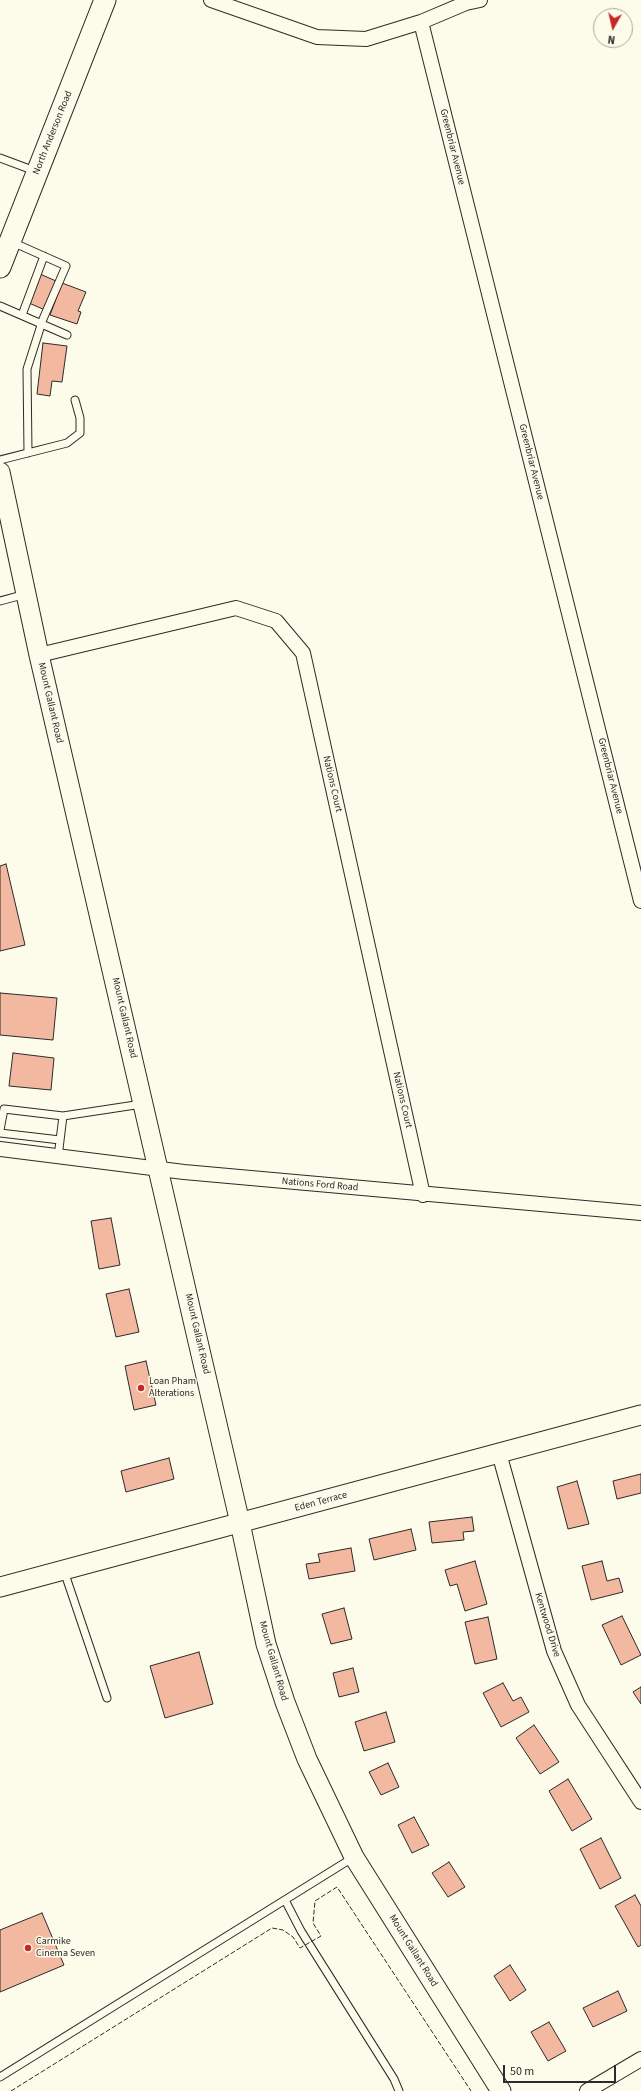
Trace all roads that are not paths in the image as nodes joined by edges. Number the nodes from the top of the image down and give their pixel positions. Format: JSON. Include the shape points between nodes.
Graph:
{"nodes":[{"id":1,"x":105,"y":0,"type":"edge"},
{"id":2,"x":211,"y":0,"type":"edge"},
{"id":3,"x":480,"y":0,"type":"edge"},
{"id":4,"x":421,"y":22,"type":"junction"},
{"id":5,"x":0,"y":158,"type":"edge"},
{"id":6,"x":38,"y":172,"type":"junction"},
{"id":7,"x":10,"y":241,"type":"junction"},
{"id":8,"x":44,"y":256,"type":"junction"},
{"id":9,"x":0,"y":267,"type":"edge"},
{"id":10,"x":0,"y":306,"type":"edge"},
{"id":11,"x":22,"y":315,"type":"junction"},
{"id":12,"x":42,"y":324,"type":"junction"},
{"id":13,"x":67,"y":335,"type":"dead end"},
{"id":14,"x":75,"y":400,"type":"dead end"},
{"id":15,"x":28,"y":453,"type":"junction"},
{"id":16,"x":0,"y":460,"type":"edge"},
{"id":17,"x":0,"y":472,"type":"edge"},
{"id":18,"x":0,"y":514,"type":"edge"},
{"id":19,"x":11,"y":530,"type":"junction"},
{"id":20,"x":26,"y":593,"type":"junction"},
{"id":21,"x":0,"y":601,"type":"edge"},
{"id":22,"x":39,"y":654,"type":"junction"},
{"id":23,"x":641,"y":901,"type":"edge"},
{"id":24,"x":144,"y":1104,"type":"junction"},
{"id":25,"x":63,"y":1116,"type":"junction"},
{"id":26,"x":0,"y":1132,"type":"edge"},
{"id":27,"x":60,"y":1140,"type":"junction"},
{"id":28,"x":0,"y":1149,"type":"edge"},
{"id":29,"x":58,"y":1157,"type":"junction"},
{"id":30,"x":159,"y":1169,"type":"junction"},
{"id":31,"x":423,"y":1194,"type":"junction"},
{"id":32,"x":641,"y":1213,"type":"edge"},
{"id":33,"x":641,"y":1415,"type":"edge"},
{"id":34,"x":499,"y":1453,"type":"junction"},
{"id":35,"x":240,"y":1523,"type":"junction"},
{"id":36,"x":64,"y":1570,"type":"junction"},
{"id":37,"x":0,"y":1587,"type":"edge"},
{"id":38,"x":107,"y":1698,"type":"dead end"},
{"id":39,"x":641,"y":1802,"type":"edge"},
{"id":40,"x":354,"y":1857,"type":"junction"},
{"id":41,"x":285,"y":1900,"type":"junction"},
{"id":42,"x":641,"y":2059,"type":"edge"},
{"id":43,"x":0,"y":2077,"type":"edge"},
{"id":44,"x":398,"y":2091,"type":"edge"},
{"id":45,"x":501,"y":2091,"type":"edge"},
{"id":46,"x":587,"y":2091,"type":"edge"}],
"edges":[{"from":1,"to":6,"type":"main road","name":"North Anderson Road"},
{"from":2,"to":4,"type":"street","via":[[317,37],[366,39]]},
{"from":3,"to":4,"type":"street"},
{"from":4,"to":23,"type":"street","name":"Greenbriar Avenue"},
{"from":5,"to":6,"type":"lane"},
{"from":6,"to":7,"type":"main road","name":"North Anderson Road"},
{"from":7,"to":8,"type":"lane"},
{"from":7,"to":9,"type":"main road","name":"North Anderson Road"},
{"from":8,"to":11,"type":"lane"},
{"from":8,"to":12,"type":"lane","via":[[66,266]]},
{"from":10,"to":11,"type":"lane"},
{"from":11,"to":12,"type":"lane"},
{"from":12,"to":13,"type":"lane"},
{"from":12,"to":15,"type":"lane","via":[[27,370]]},
{"from":14,"to":15,"type":"lane","via":[[80,418],[80,433],[67,443]]},
{"from":15,"to":16,"type":"lane"},
{"from":17,"to":19,"type":"street","name":"Mount Gallant Road"},
{"from":18,"to":19,"type":"street","name":"Mount Gallant Road"},
{"from":19,"to":20,"type":"street","name":"Mount Gallant Road"},
{"from":20,"to":21,"type":"lane"},
{"from":20,"to":22,"type":"street","name":"Mount Gallant Road"},
{"from":22,"to":24,"type":"street","name":"Mount Gallant Road"},
{"from":22,"to":31,"type":"street","name":"Nations Court","via":[[236,608],[276,621],[303,653]]},
{"from":24,"to":25,"type":"lane"},
{"from":24,"to":30,"type":"street","name":"Mount Gallant Road"},
{"from":25,"to":26,"type":"lane","via":[[4,1109]]},
{"from":25,"to":27,"type":"lane"},
{"from":26,"to":27,"type":"lane"},
{"from":27,"to":29,"type":"lane"},
{"from":28,"to":29,"type":"street","name":"Nations Ford Road"},
{"from":29,"to":30,"type":"street","name":"Nations Ford Road"},
{"from":30,"to":31,"type":"street","name":"Nations Ford Road"},
{"from":30,"to":35,"type":"street","name":"Mount Gallant Road"},
{"from":31,"to":32,"type":"street","name":"Nations Ford Road"},
{"from":33,"to":34,"type":"street","name":"Eden Terrace"},
{"from":34,"to":35,"type":"street","name":"Eden Terrace"},
{"from":34,"to":39,"type":"street","name":"Kentwood Drive","via":[[554,1651],[578,1705]]},
{"from":35,"to":36,"type":"street","name":"Eden Terrace"},
{"from":35,"to":40,"type":"street","name":"Mount Gallant Road","via":[[266,1644],[285,1702],[307,1759]]},
{"from":36,"to":37,"type":"street","name":"Eden Terrace"},
{"from":36,"to":38,"type":"lane"},
{"from":40,"to":41,"type":"lane"},
{"from":40,"to":45,"type":"street","name":"Mount Gallant Road"},
{"from":41,"to":43,"type":"lane"},
{"from":41,"to":44,"type":"lane","via":[[301,1932],[394,2079]]},
{"from":42,"to":46,"type":"street"}]}
